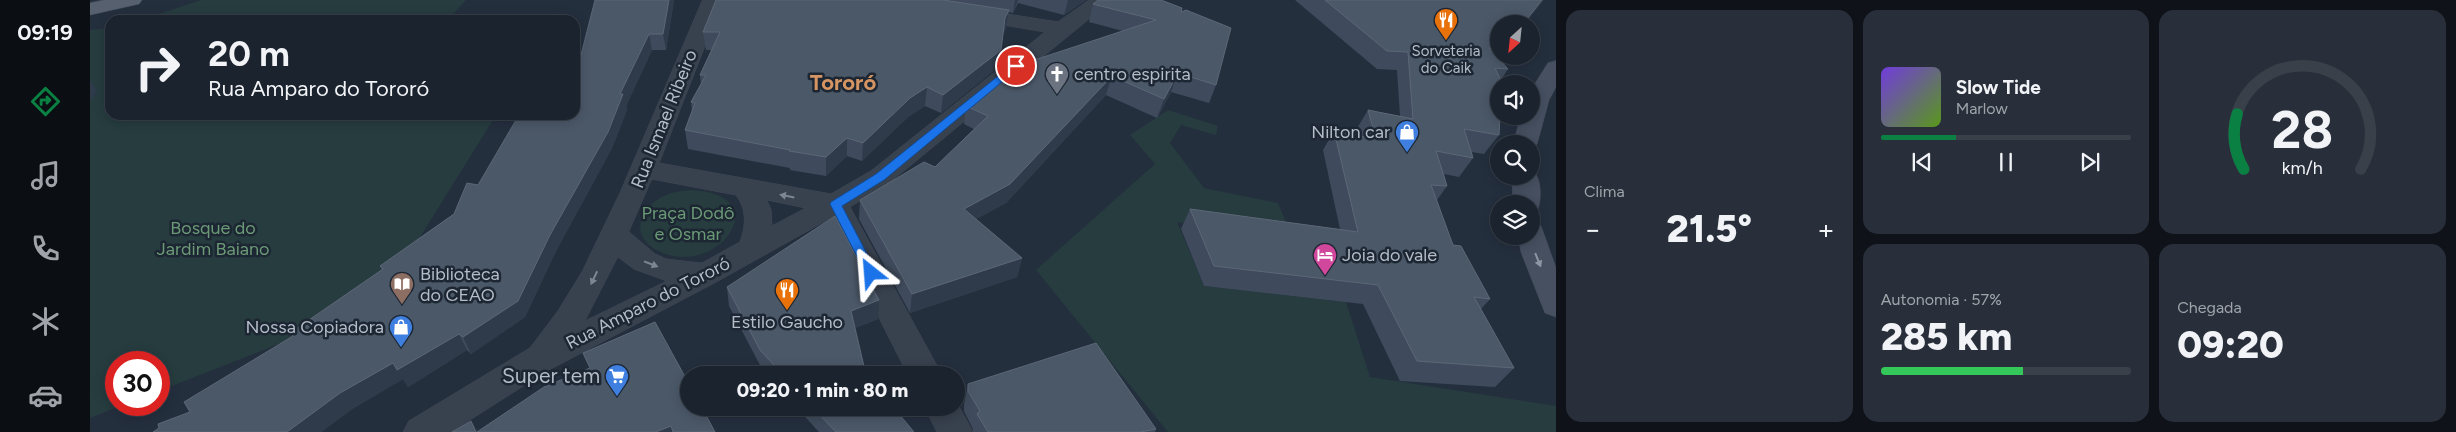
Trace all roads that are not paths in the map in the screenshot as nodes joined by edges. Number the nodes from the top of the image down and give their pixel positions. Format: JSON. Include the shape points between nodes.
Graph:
{"nodes":[{"id":1,"x":132,"y":0,"type":"edge"},
{"id":2,"x":713,"y":0,"type":"edge"},
{"id":3,"x":1102,"y":0,"type":"edge"},
{"id":4,"x":90,"y":9,"type":"edge"},
{"id":5,"x":948,"y":11,"type":"edge"},
{"id":6,"x":1062,"y":29,"type":"junction"},
{"id":7,"x":1556,"y":68,"type":"edge"},
{"id":8,"x":1527,"y":135,"type":"edge"},
{"id":9,"x":644,"y":169,"type":"junction"},
{"id":10,"x":744,"y":188,"type":"junction"},
{"id":11,"x":835,"y":204,"type":"junction"},
{"id":12,"x":614,"y":234,"type":"junction"},
{"id":13,"x":1534,"y":245,"type":"edge"},
{"id":14,"x":753,"y":248,"type":"junction"},
{"id":15,"x":706,"y":274,"type":"junction"},
{"id":16,"x":1556,"y":305,"type":"edge"},
{"id":17,"x":534,"y":362,"type":"junction"},
{"id":18,"x":920,"y":366,"type":"edge"},
{"id":19,"x":946,"y":416,"type":"edge"},
{"id":20,"x":421,"y":432,"type":"edge"},
{"id":21,"x":955,"y":432,"type":"edge"}],
"edges":[{"from":1,"to":4,"type":"main road"},
{"from":2,"to":9,"type":"street","name":"Rua Ismael Ribeiro"},
{"from":3,"to":6,"type":"street","name":"Rua Amparo do Tororó"},
{"from":5,"to":6,"type":"street"},
{"from":6,"to":11,"type":"street","name":"Rua Amparo do Tororó","via":[[880,177]]},
{"from":7,"to":8,"type":"street","via":[[1537,100]]},
{"from":9,"to":10,"type":"street"},
{"from":9,"to":12,"type":"street","name":"Rua Ismael Ribeiro"},
{"from":11,"to":10,"type":"street","one_way":true},
{"from":10,"to":14,"type":"street","via":[[755,200],[759,214]]},
{"from":11,"to":14,"type":"street","name":"Rua Amparo do Tororó"},
{"from":11,"to":18,"type":"street"},
{"from":12,"to":15,"type":"street","one_way":true,"via":[[628,252],[648,265],[676,272]]},
{"from":12,"to":17,"type":"street","name":"Rua Ismael Ribeiro","one_way":true,"via":[[584,300],[565,329]]},
{"from":13,"to":16,"type":"street","one_way":true},
{"from":14,"to":15,"type":"street","name":"Rua Amparo do Tororó"},
{"from":15,"to":17,"type":"street","name":"Rua Amparo do Tororó"},
{"from":17,"to":20,"type":"street"},
{"from":19,"to":21,"type":"street"}]}
